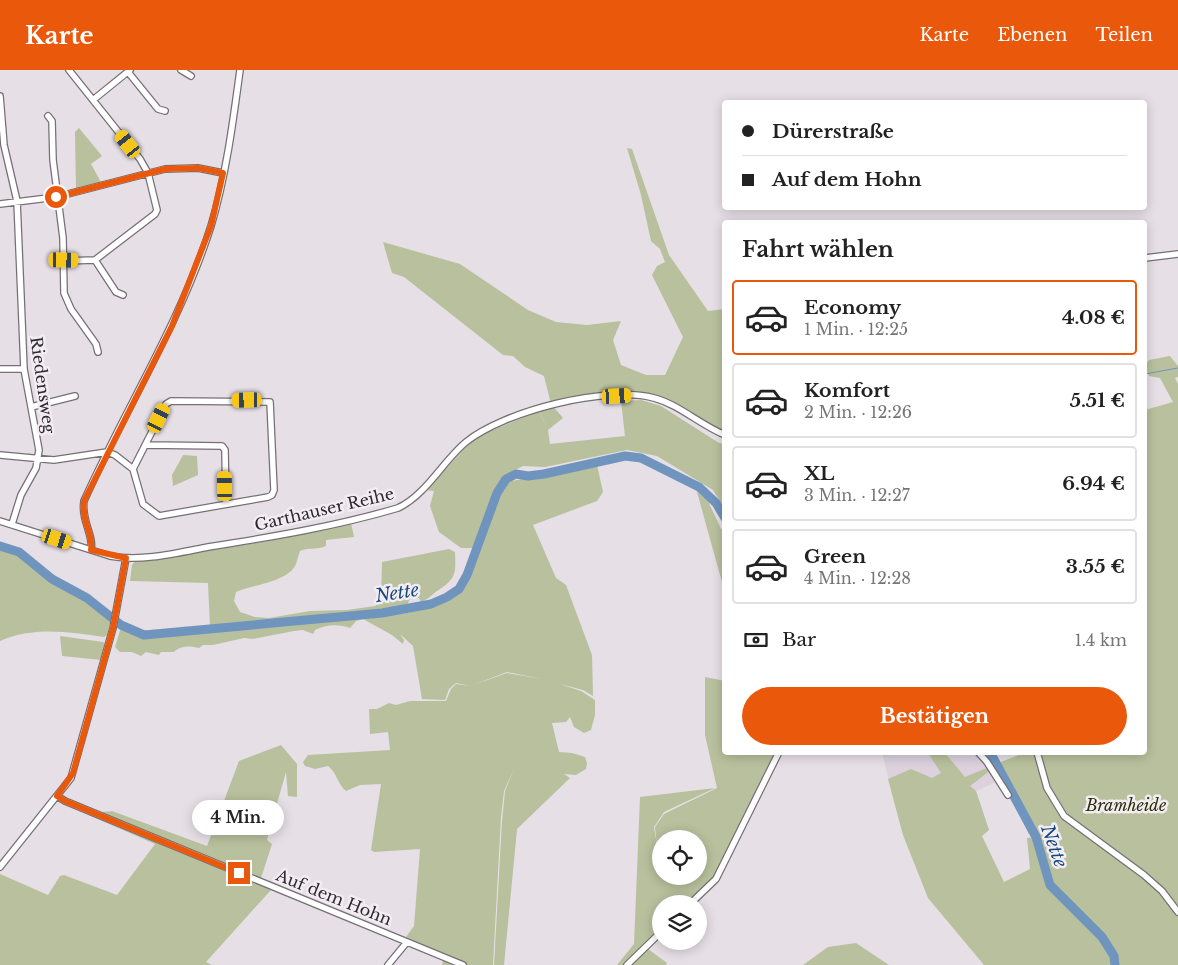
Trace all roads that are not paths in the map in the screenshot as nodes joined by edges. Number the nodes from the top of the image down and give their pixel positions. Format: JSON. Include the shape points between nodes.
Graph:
{"nodes":[{"id":1,"x":69,"y":70,"type":"edge"},
{"id":2,"x":181,"y":70,"type":"edge"},
{"id":3,"x":240,"y":70,"type":"edge"},
{"id":4,"x":129,"y":71,"type":"edge"},
{"id":5,"x":190,"y":76,"type":"dead end"},
{"id":6,"x":0,"y":96,"type":"edge"},
{"id":7,"x":93,"y":100,"type":"junction"},
{"id":8,"x":164,"y":111,"type":"dead end"},
{"id":9,"x":48,"y":116,"type":"dead end"},
{"id":10,"x":148,"y":173,"type":"junction"},
{"id":11,"x":223,"y":173,"type":"junction"},
{"id":12,"x":56,"y":197,"type":"junction"},
{"id":13,"x":17,"y":201,"type":"junction"},
{"id":14,"x":0,"y":204,"type":"edge"},
{"id":15,"x":1178,"y":254,"type":"edge"},
{"id":16,"x":1147,"y":258,"type":"edge"},
{"id":17,"x":64,"y":260,"type":"junction"},
{"id":18,"x":95,"y":260,"type":"junction"},
{"id":19,"x":123,"y":295,"type":"dead end"},
{"id":20,"x":98,"y":352,"type":"dead end"},
{"id":21,"x":0,"y":369,"type":"edge"},
{"id":22,"x":24,"y":369,"type":"junction"},
{"id":23,"x":75,"y":396,"type":"dead end"},
{"id":24,"x":30,"y":407,"type":"junction"},
{"id":25,"x":722,"y":433,"type":"edge"},
{"id":26,"x":146,"y":446,"type":"junction"},
{"id":27,"x":107,"y":452,"type":"junction"},
{"id":28,"x":0,"y":456,"type":"edge"},
{"id":29,"x":38,"y":460,"type":"junction"},
{"id":30,"x":133,"y":469,"type":"junction"},
{"id":31,"x":226,"y":504,"type":"junction"},
{"id":32,"x":0,"y":521,"type":"edge"},
{"id":33,"x":12,"y":524,"type":"junction"},
{"id":34,"x":91,"y":550,"type":"junction"},
{"id":35,"x":126,"y":558,"type":"junction"},
{"id":36,"x":778,"y":755,"type":"edge"},
{"id":37,"x":980,"y":755,"type":"edge"},
{"id":38,"x":1038,"y":755,"type":"edge"},
{"id":39,"x":1008,"y":795,"type":"dead end"},
{"id":40,"x":57,"y":796,"type":"junction"},
{"id":41,"x":0,"y":867,"type":"edge"},
{"id":42,"x":699,"y":895,"type":"edge"},
{"id":43,"x":1178,"y":912,"type":"edge"},
{"id":44,"x":652,"y":940,"type":"edge"},
{"id":45,"x":407,"y":942,"type":"junction"},
{"id":46,"x":388,"y":965,"type":"edge"},
{"id":47,"x":463,"y":965,"type":"edge"},
{"id":48,"x":626,"y":965,"type":"edge"}],
"edges":[{"from":1,"to":7,"type":"street"},
{"from":2,"to":5,"type":"street"},
{"from":3,"to":11,"type":"street"},
{"from":4,"to":7,"type":"street"},
{"from":4,"to":8,"type":"street","via":[[158,109]]},
{"from":6,"to":13,"type":"street","name":"Riedensweg","via":[[4,145]]},
{"from":7,"to":10,"type":"street"},
{"from":9,"to":12,"type":"street","via":[[52,121]]},
{"from":10,"to":11,"type":"street","via":[[181,167]]},
{"from":10,"to":12,"type":"street"},
{"from":10,"to":18,"type":"street","via":[[157,206],[155,214]]},
{"from":11,"to":27,"type":"street","via":[[211,226],[179,310]]},
{"from":12,"to":13,"type":"street"},
{"from":12,"to":17,"type":"street"},
{"from":13,"to":14,"type":"street"},
{"from":13,"to":22,"type":"street","name":"Riedensweg"},
{"from":15,"to":16,"type":"street"},
{"from":17,"to":18,"type":"street"},
{"from":17,"to":20,"type":"street","via":[[65,300],[96,344]]},
{"from":18,"to":19,"type":"street","via":[[116,292]]},
{"from":21,"to":22,"type":"street"},
{"from":22,"to":24,"type":"street","name":"Riedensweg"},
{"from":23,"to":24,"type":"street"},
{"from":24,"to":29,"type":"street","name":"Riedensweg"},
{"from":25,"to":35,"type":"street","name":"Garthauser Reihe","via":[[647,396],[551,404],[495,425],[469,439],[412,499],[398,508],[270,537]]},
{"from":26,"to":30,"type":"street"},
{"from":26,"to":31,"type":"street","via":[[222,446],[225,450]]},
{"from":26,"to":31,"type":"street","via":[[166,404],[171,401],[270,402],[272,495]]},
{"from":27,"to":29,"type":"street"},
{"from":27,"to":30,"type":"street"},
{"from":27,"to":34,"type":"street","via":[[84,501]]},
{"from":28,"to":29,"type":"street"},
{"from":29,"to":33,"type":"street","name":"Riedensweg","via":[[21,495]]},
{"from":30,"to":31,"type":"street","via":[[143,504],[155,514],[166,515]]},
{"from":32,"to":33,"type":"street","name":"Garthauser Reihe"},
{"from":33,"to":34,"type":"street","name":"Garthauser Reihe"},
{"from":34,"to":35,"type":"street","name":"Garthauser Reihe"},
{"from":35,"to":40,"type":"street","via":[[113,628],[73,773]]},
{"from":36,"to":42,"type":"street","via":[[716,879]]},
{"from":37,"to":39,"type":"street"},
{"from":38,"to":43,"type":"street","via":[[1047,788],[1064,816],[1144,875]]},
{"from":40,"to":41,"type":"street"},
{"from":40,"to":45,"type":"street","name":"Auf dem Hohn"},
{"from":44,"to":48,"type":"street"},
{"from":45,"to":46,"type":"street"},
{"from":45,"to":47,"type":"street","name":"Auf dem Hohn"}]}
